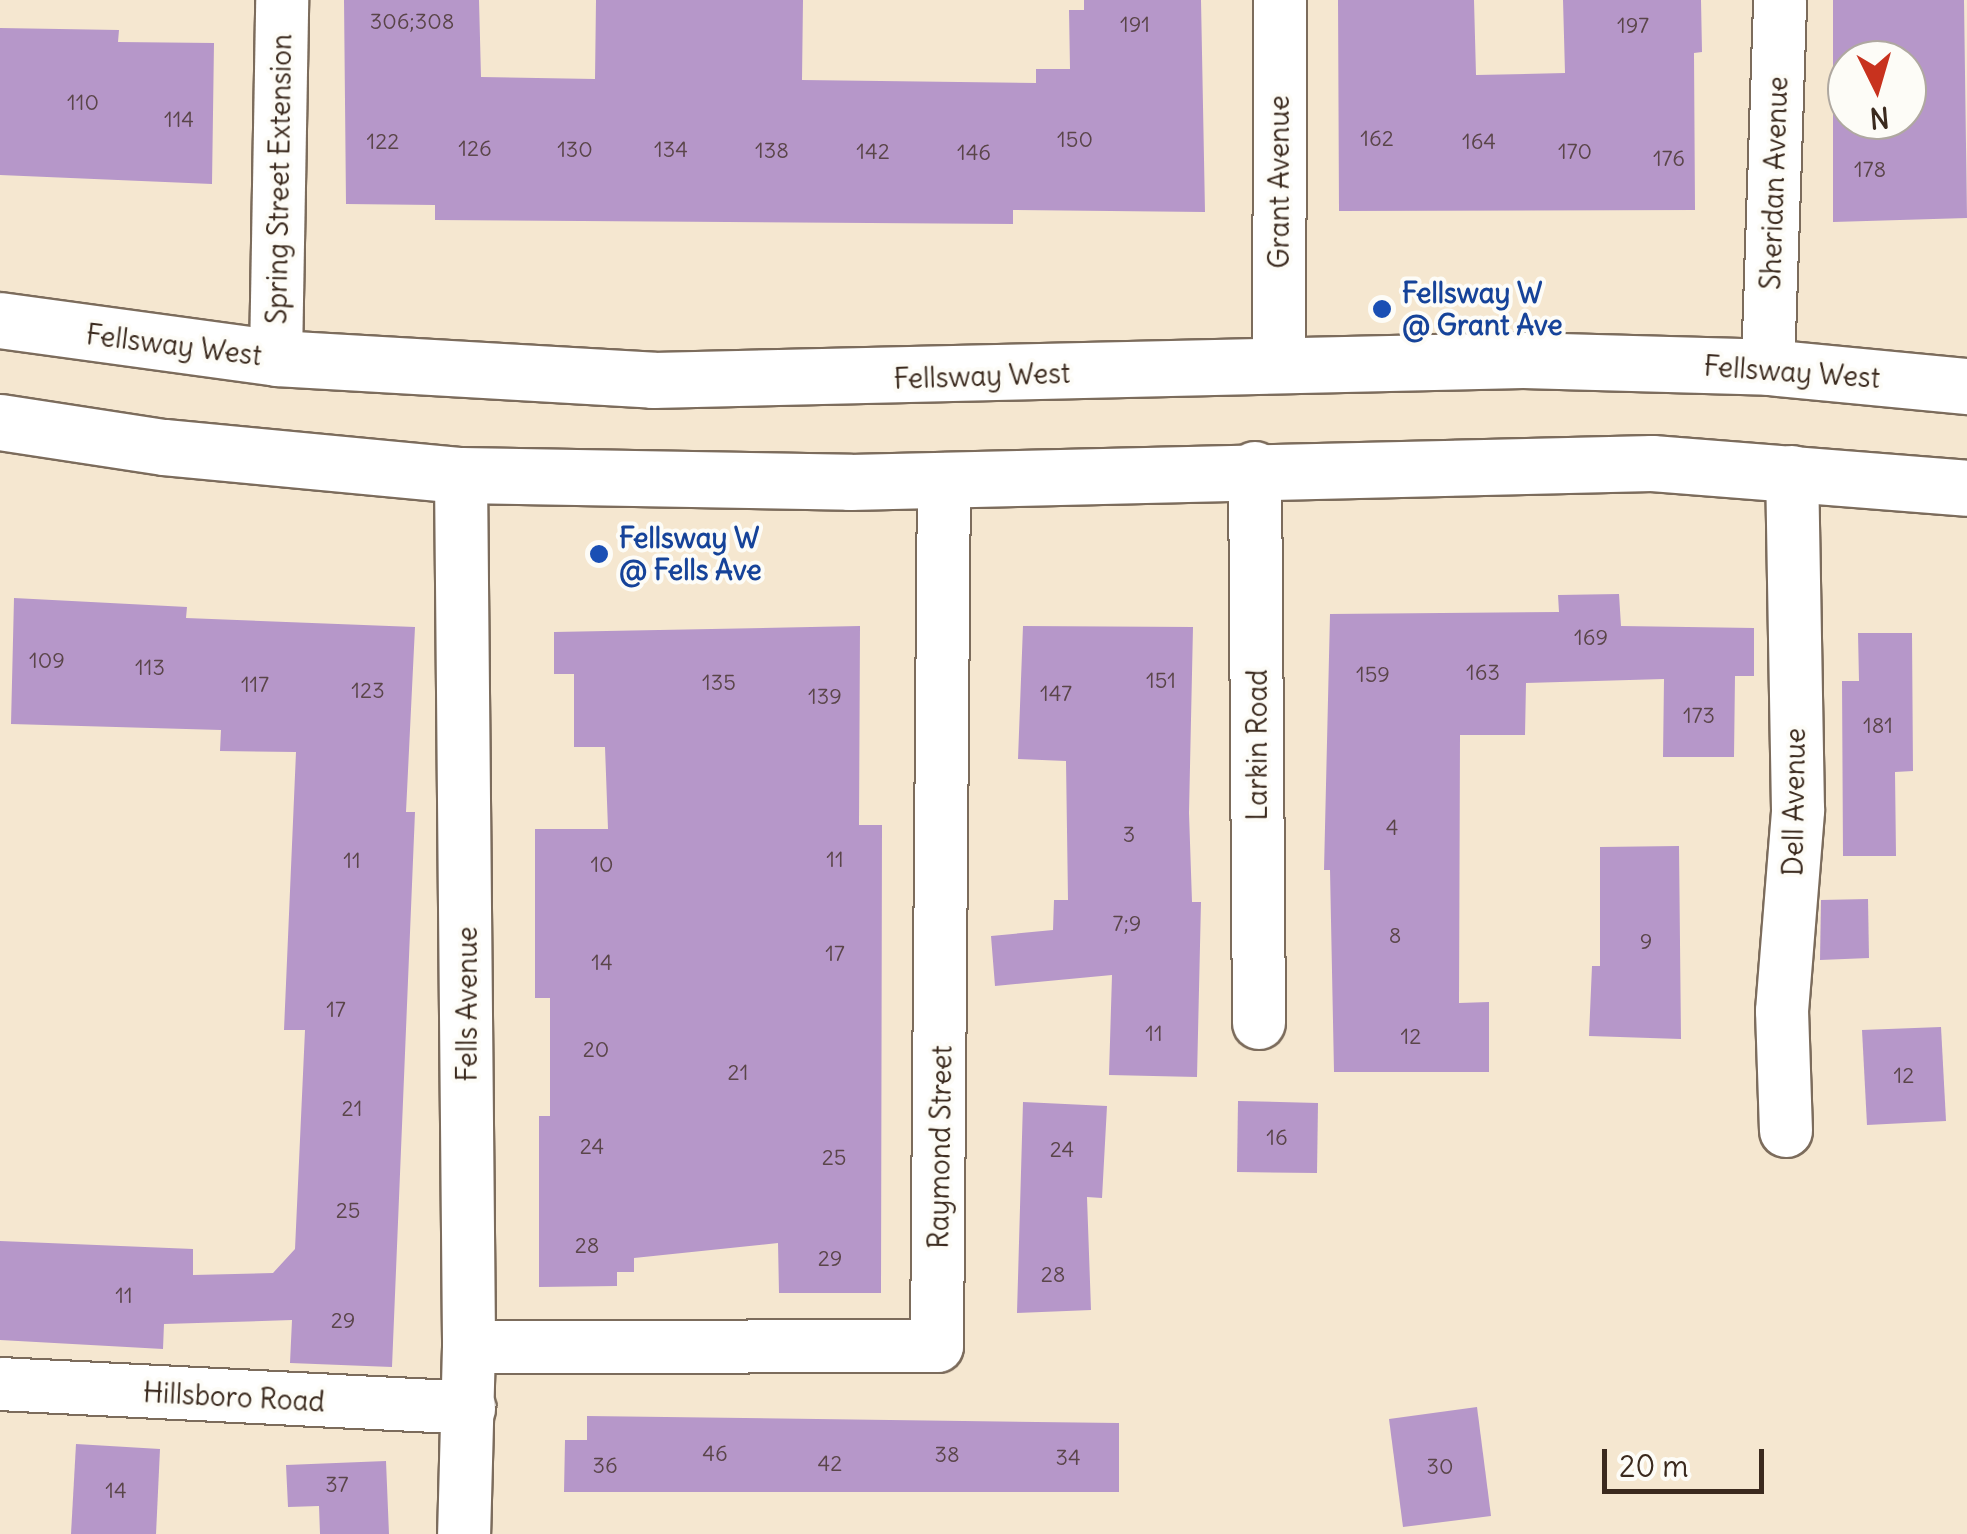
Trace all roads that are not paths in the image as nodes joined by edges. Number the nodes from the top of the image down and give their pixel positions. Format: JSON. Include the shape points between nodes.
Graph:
{"nodes":[{"id":1,"x":282,"y":0,"type":"edge"},
{"id":2,"x":1280,"y":0,"type":"edge"},
{"id":3,"x":1780,"y":0,"type":"edge"},
{"id":4,"x":0,"y":320,"type":"edge"},
{"id":5,"x":276,"y":358,"type":"junction"},
{"id":6,"x":1279,"y":365,"type":"junction"},
{"id":7,"x":1768,"y":366,"type":"junction"},
{"id":8,"x":1967,"y":386,"type":"edge"},
{"id":9,"x":0,"y":422,"type":"edge"},
{"id":10,"x":1255,"y":468,"type":"junction"},
{"id":11,"x":1792,"y":472,"type":"junction"},
{"id":12,"x":461,"y":474,"type":"junction"},
{"id":13,"x":944,"y":480,"type":"junction"},
{"id":14,"x":1967,"y":488,"type":"edge"},
{"id":15,"x":1259,"y":1022,"type":"dead end"},
{"id":16,"x":1786,"y":1132,"type":"dead end"},
{"id":17,"x":469,"y":1347,"type":"junction"},
{"id":18,"x":0,"y":1384,"type":"edge"},
{"id":19,"x":469,"y":1408,"type":"junction"},
{"id":20,"x":464,"y":1534,"type":"edge"}],
"edges":[{"from":1,"to":5,"type":"street","name":"Spring Street Extension"},
{"from":2,"to":6,"type":"street","name":"Grant Avenue"},
{"from":3,"to":7,"type":"street","name":"Sheridan Avenue"},
{"from":4,"to":5,"type":"main road","name":"Fellsway West"},
{"from":5,"to":6,"type":"main road","name":"Fellsway West","via":[[671,380]]},
{"from":6,"to":7,"type":"main road","name":"Fellsway West","via":[[1523,360]]},
{"from":7,"to":8,"type":"main road","name":"Fellsway West"},
{"from":9,"to":12,"type":"main road","via":[[164,447]]},
{"from":10,"to":11,"type":"main road","via":[[1652,463]]},
{"from":10,"to":13,"type":"main road"},
{"from":10,"to":15,"type":"street","name":"Larkin Road"},
{"from":11,"to":14,"type":"main road"},
{"from":11,"to":16,"type":"street","name":"Dell Avenue","via":[[1798,810],[1782,1012]]},
{"from":12,"to":13,"type":"main road"},
{"from":12,"to":17,"type":"street","name":"Fells Avenue"},
{"from":13,"to":17,"type":"street","name":"Raymond Street","via":[[936,1346]]},
{"from":17,"to":19,"type":"street","name":"Fells Avenue"},
{"from":18,"to":19,"type":"street","name":"Hillsboro Road"},
{"from":19,"to":20,"type":"street","name":"Fells Avenue"}]}
